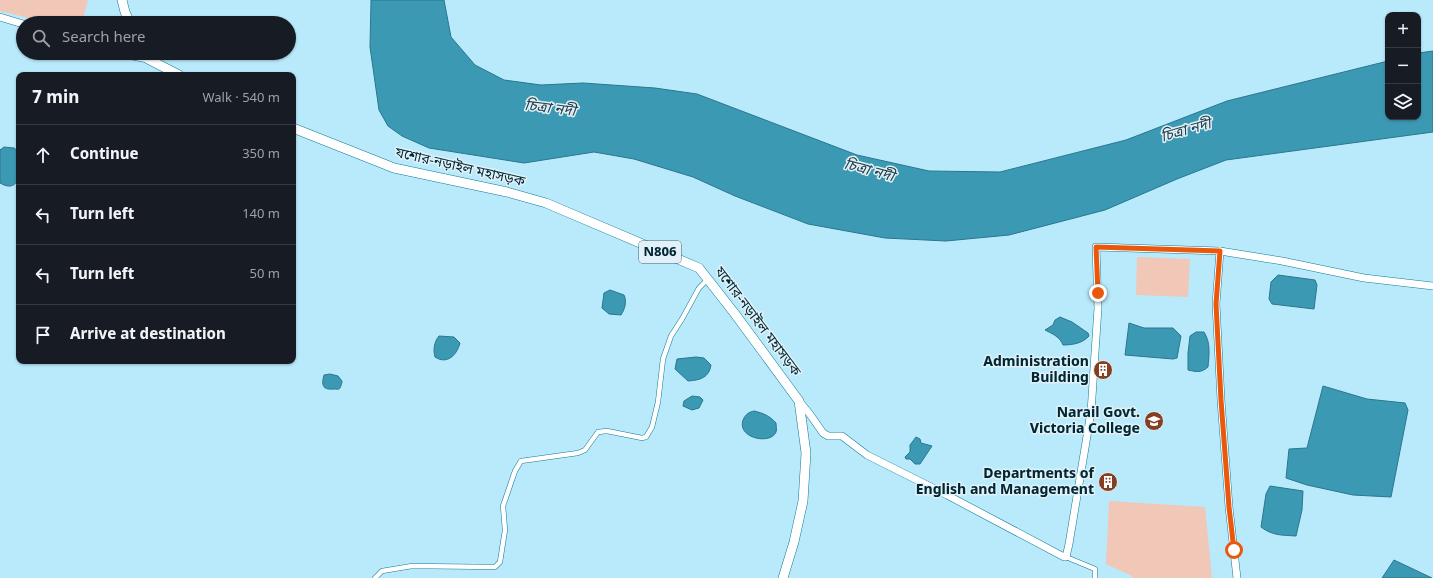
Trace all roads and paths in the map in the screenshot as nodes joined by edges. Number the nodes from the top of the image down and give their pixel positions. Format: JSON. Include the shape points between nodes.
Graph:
{"nodes":[{"id":1,"x":122,"y":0,"type":"edge"},
{"id":2,"x":127,"y":16,"type":"edge"},
{"id":3,"x":0,"y":17,"type":"edge"},
{"id":4,"x":16,"y":22,"type":"edge"},
{"id":5,"x":154,"y":60,"type":"edge"},
{"id":6,"x":173,"y":72,"type":"edge"},
{"id":7,"x":296,"y":129,"type":"edge"},
{"id":8,"x":1220,"y":251,"type":"junction"},
{"id":9,"x":708,"y":279,"type":"junction"},
{"id":10,"x":1433,"y":286,"type":"edge"},
{"id":11,"x":799,"y":401,"type":"junction"},
{"id":12,"x":1066,"y":557,"type":"junction"},
{"id":13,"x":375,"y":578,"type":"edge"},
{"id":14,"x":782,"y":578,"type":"edge"},
{"id":15,"x":1095,"y":578,"type":"edge"},
{"id":16,"x":1237,"y":578,"type":"edge"}],
"edges":[{"from":1,"to":2,"type":"highway"},
{"from":3,"to":4,"type":"street"},
{"from":5,"to":6,"type":"highway"},
{"from":7,"to":9,"type":"highway","name":"যশোর-নড়াইল মহাসড়ক","number":"N806","via":[[394,168],[546,203],[698,268]]},
{"from":8,"to":10,"type":"street","via":[[1364,278]]},
{"from":8,"to":12,"type":"street","via":[[1096,247],[1098,308],[1091,412]]},
{"from":8,"to":16,"type":"street","via":[[1216,304],[1220,393]]},
{"from":9,"to":11,"type":"highway","name":"যশোর-নড়াইল মহাসড়ক","number":"N806"},
{"from":9,"to":13,"type":"street","via":[[699,288],[671,336],[663,359],[652,427],[646,437],[598,432],[585,450],[578,453],[521,461],[503,506],[505,530],[500,562],[495,567],[412,566],[382,571]]},
{"from":11,"to":12,"type":"street","via":[[828,436],[842,436],[867,455]]},
{"from":11,"to":14,"type":"highway","name":"যশোর-নড়াইল মহাসড়ক","number":"N806","via":[[806,453],[803,501],[794,542]]},
{"from":12,"to":15,"type":"street","via":[[1095,569]]}]}
